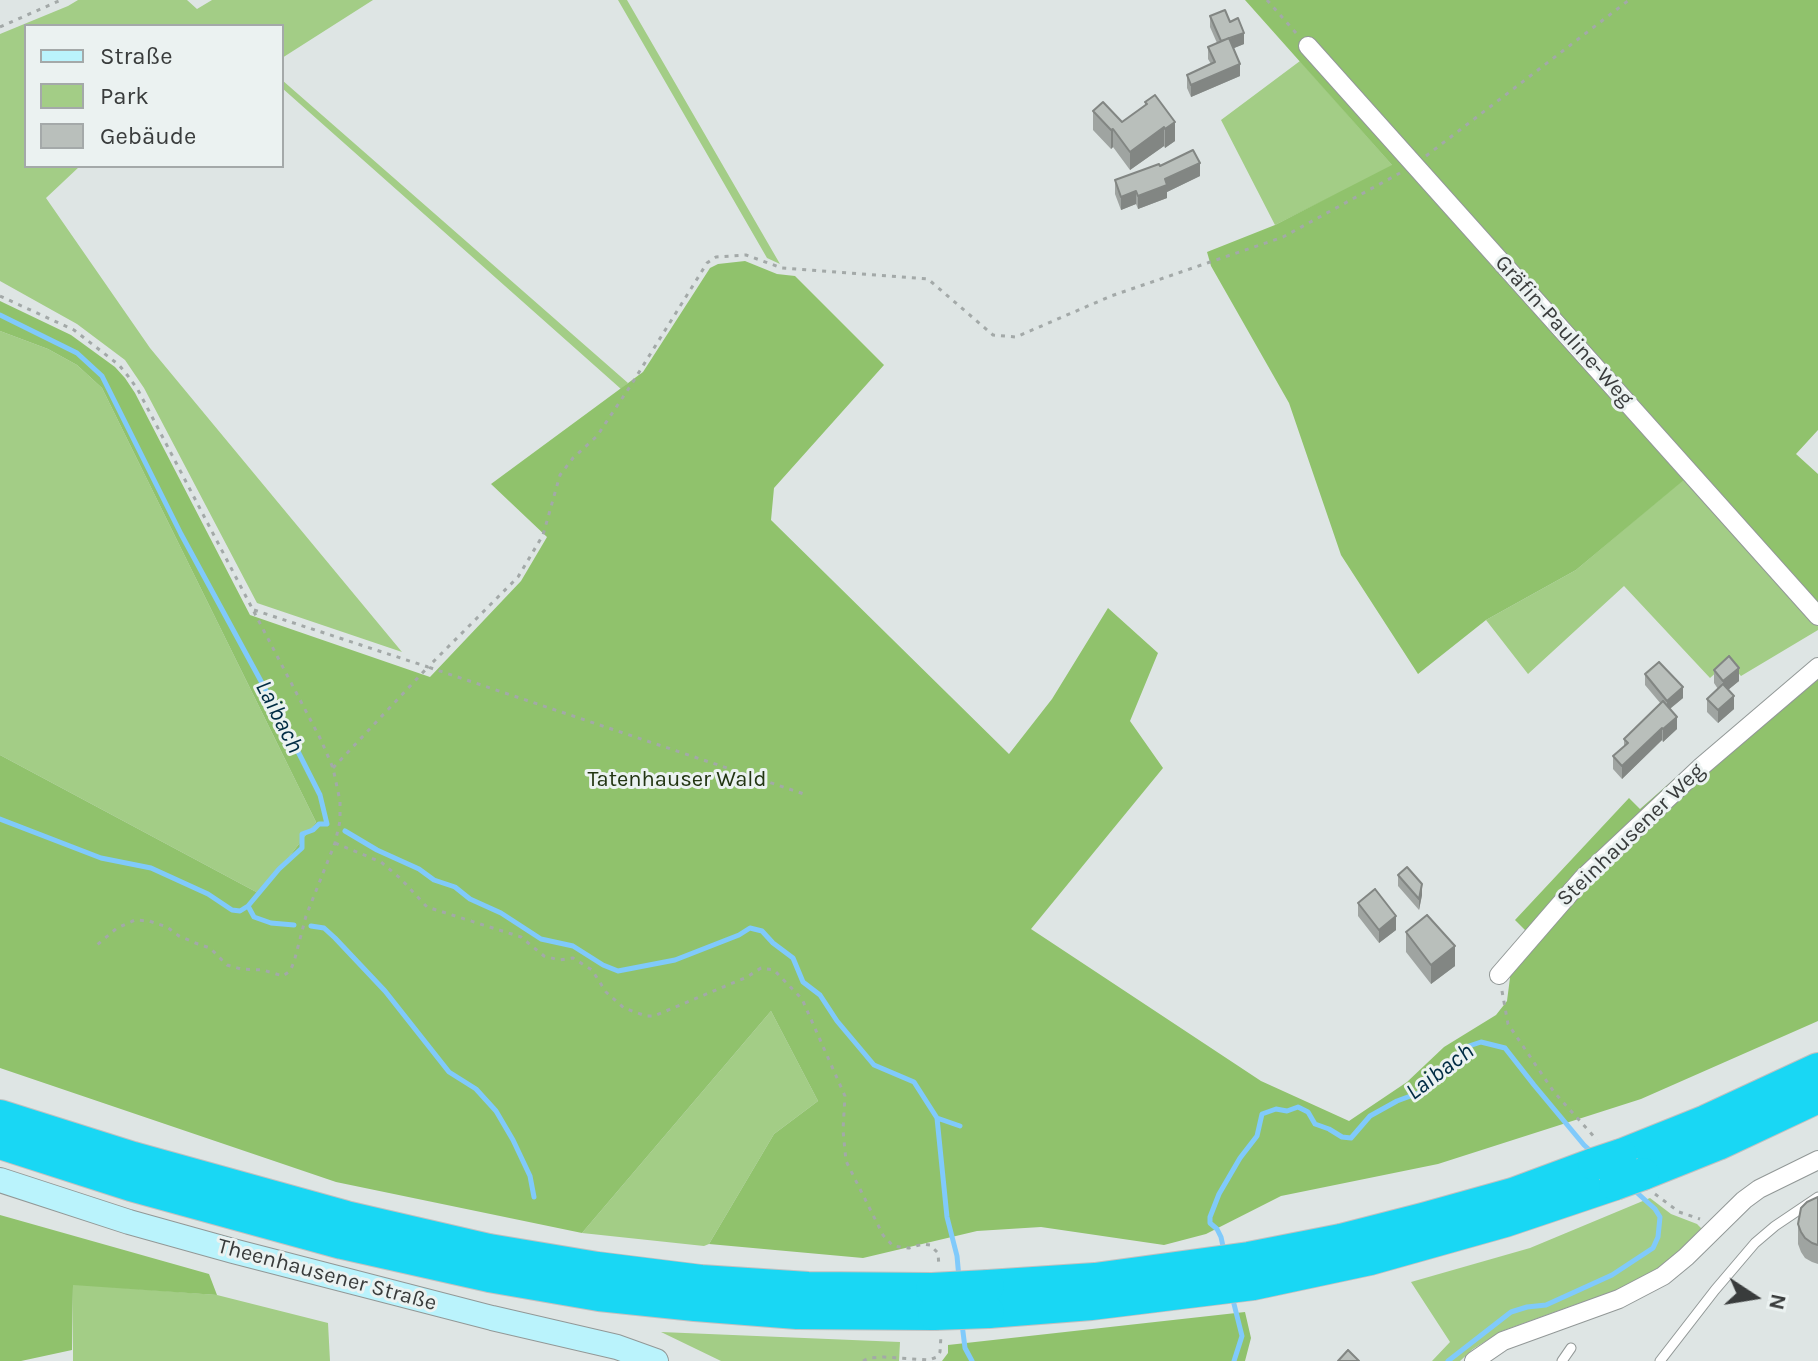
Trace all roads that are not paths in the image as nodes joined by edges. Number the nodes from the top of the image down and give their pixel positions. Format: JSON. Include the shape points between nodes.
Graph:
{"nodes":[{"id":1,"x":1308,"y":46,"type":"road end"},
{"id":2,"x":1818,"y":616,"type":"edge"},
{"id":3,"x":1818,"y":667,"type":"edge"},
{"id":4,"x":1499,"y":975,"type":"road end"},
{"id":5,"x":1818,"y":1069,"type":"edge"},
{"id":6,"x":1818,"y":1097,"type":"edge"},
{"id":7,"x":0,"y":1116,"type":"edge"},
{"id":8,"x":0,"y":1143,"type":"edge"},
{"id":9,"x":1818,"y":1160,"type":"edge"},
{"id":10,"x":1621,"y":1168,"type":"junction"},
{"id":11,"x":0,"y":1180,"type":"edge"},
{"id":12,"x":1818,"y":1197,"type":"edge"},
{"id":13,"x":933,"y":1301,"type":"junction"},
{"id":14,"x":1571,"y":1348,"type":"dead end"},
{"id":15,"x":656,"y":1361,"type":"edge"},
{"id":16,"x":1474,"y":1361,"type":"edge"},
{"id":17,"x":1562,"y":1361,"type":"edge"},
{"id":18,"x":1660,"y":1361,"type":"edge"}],
"edges":[{"from":1,"to":2,"type":"street","name":"Gräfin-Pauline-Weg"},
{"from":3,"to":4,"type":"street","name":"Steinhausener Weg","via":[[1583,878]]},
{"from":5,"to":10,"type":"highway"},
{"from":6,"to":10,"type":"highway","via":[[1718,1144]]},
{"from":7,"to":13,"type":"highway","via":[[346,1217],[489,1250],[701,1281]]},
{"from":8,"to":13,"type":"highway","via":[[342,1243],[599,1295],[797,1313]]},
{"from":9,"to":16,"type":"street","via":[[1744,1200],[1663,1276],[1619,1299],[1503,1341]]},
{"from":10,"to":13,"type":"highway","bridge":true,"via":[[1505,1221],[1370,1259],[1199,1278],[1091,1304]]},
{"from":11,"to":15,"type":"main road","name":"Theenhausener Straße","via":[[233,1251]]},
{"from":12,"to":18,"type":"lane","via":[[1755,1243]]},
{"from":14,"to":17,"type":"lane"}]}
